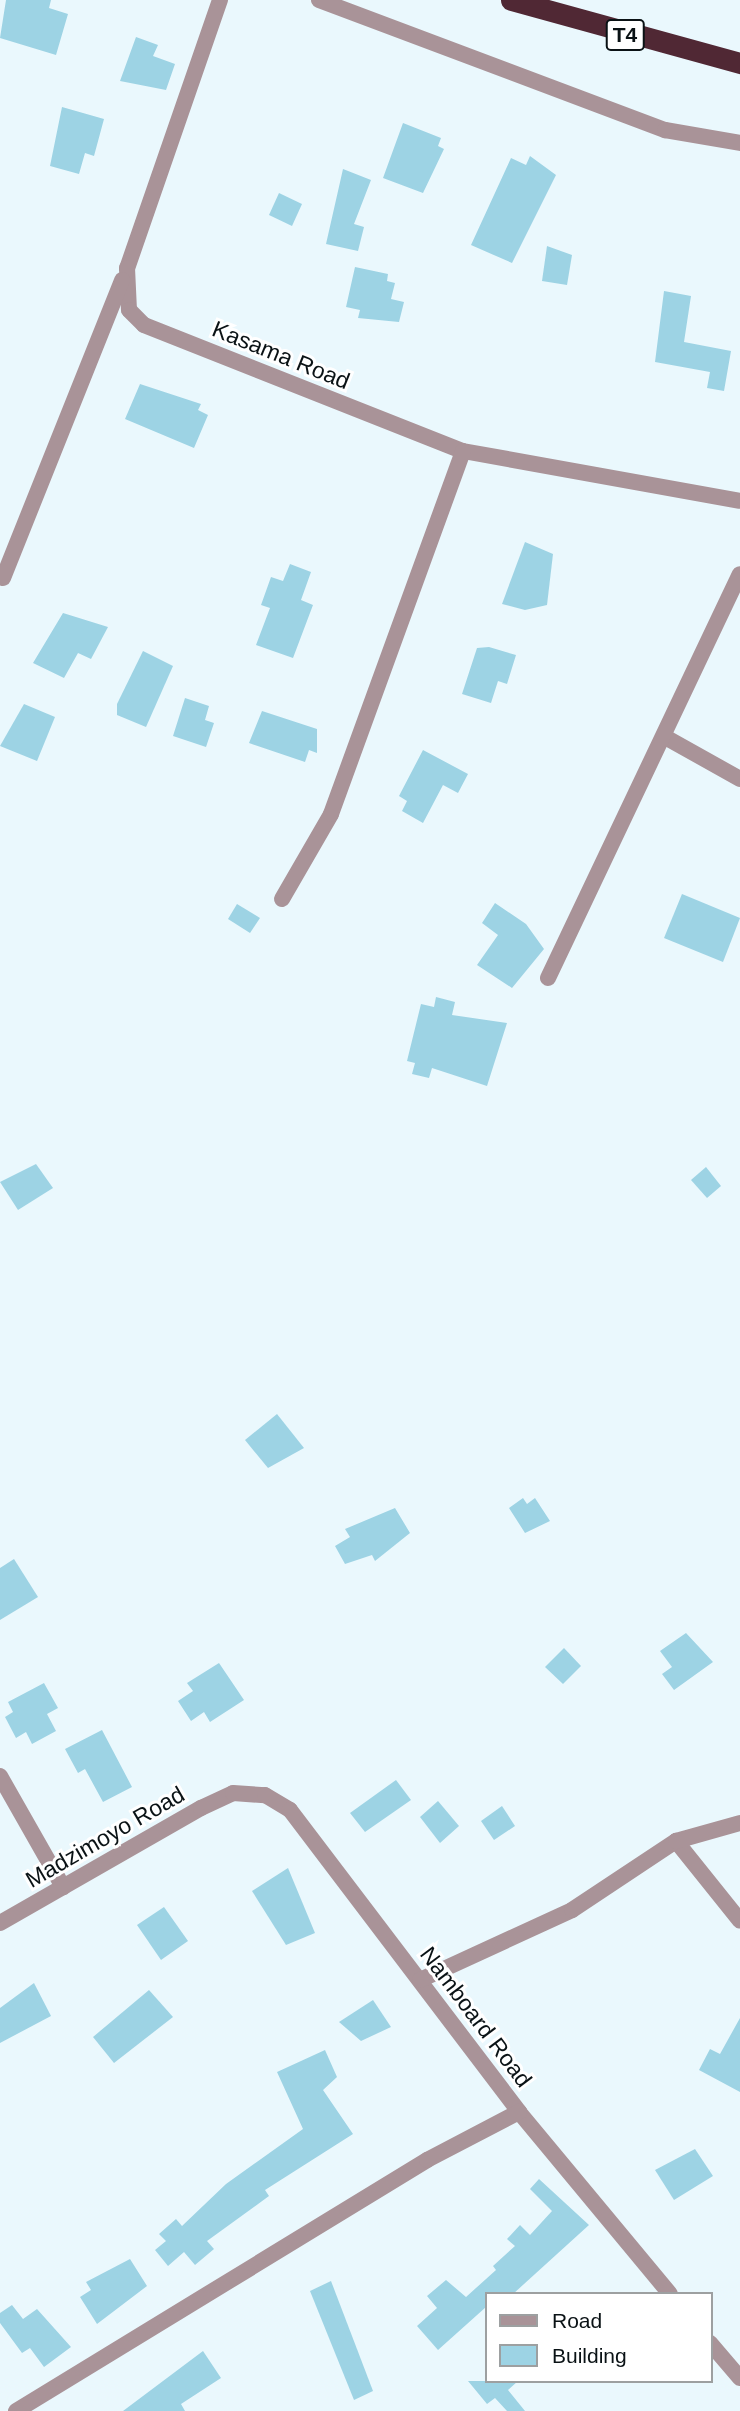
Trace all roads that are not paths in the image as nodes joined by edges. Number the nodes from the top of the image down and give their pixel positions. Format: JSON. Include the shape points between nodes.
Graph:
{"nodes":[{"id":1,"x":220,"y":0,"type":"edge"},
{"id":2,"x":319,"y":0,"type":"edge"},
{"id":3,"x":511,"y":0,"type":"edge"},
{"id":4,"x":740,"y":63,"type":"edge"},
{"id":5,"x":740,"y":143,"type":"edge"},
{"id":6,"x":127,"y":268,"type":"junction"},
{"id":7,"x":463,"y":451,"type":"junction"},
{"id":8,"x":740,"y":501,"type":"edge"},
{"id":9,"x":740,"y":574,"type":"edge"},
{"id":10,"x":4,"y":578,"type":"dead end"},
{"id":11,"x":665,"y":737,"type":"junction"},
{"id":12,"x":740,"y":779,"type":"edge"},
{"id":13,"x":282,"y":900,"type":"dead end"},
{"id":14,"x":548,"y":978,"type":"dead end"},
{"id":15,"x":0,"y":1776,"type":"edge"},
{"id":16,"x":233,"y":1793,"type":"joint"},
{"id":17,"x":740,"y":1823,"type":"edge"},
{"id":18,"x":676,"y":1841,"type":"junction"},
{"id":19,"x":63,"y":1887,"type":"junction"},
{"id":20,"x":740,"y":1921,"type":"edge"},
{"id":21,"x":0,"y":1923,"type":"edge"},
{"id":22,"x":420,"y":1980,"type":"junction"},
{"id":23,"x":519,"y":2112,"type":"junction"},
{"id":24,"x":668,"y":2292,"type":"edge"},
{"id":25,"x":712,"y":2345,"type":"edge"},
{"id":26,"x":740,"y":2378,"type":"edge"},
{"id":27,"x":0,"y":2409,"type":"edge"},
{"id":28,"x":6,"y":2411,"type":"edge"},
{"id":29,"x":16,"y":2411,"type":"edge"}],
"edges":[{"from":1,"to":6,"type":"street","name":"Kasama Road"},
{"from":2,"to":5,"type":"street","via":[[665,130]]},
{"from":3,"to":4,"type":"highway","number":"T4"},
{"from":6,"to":7,"type":"street","name":"Kasama Road","via":[[129,310],[144,325]]},
{"from":6,"to":10,"type":"street"},
{"from":7,"to":8,"type":"street","name":"Kasama Road"},
{"from":7,"to":13,"type":"street","via":[[331,814]]},
{"from":9,"to":11,"type":"street"},
{"from":11,"to":12,"type":"street"},
{"from":11,"to":14,"type":"street"},
{"from":15,"to":19,"type":"street"},
{"from":16,"to":19,"type":"street","name":"Madzimoyo Road"},
{"from":16,"to":22,"type":"street","name":"Namboard Road","via":[[265,1795],[290,1810]]},
{"from":17,"to":18,"type":"street"},
{"from":18,"to":20,"type":"street"},
{"from":18,"to":22,"type":"street","via":[[572,1910]]},
{"from":19,"to":21,"type":"street","name":"Madzimoyo Road"},
{"from":22,"to":23,"type":"street","name":"Namboard Road"},
{"from":23,"to":24,"type":"street","name":"Namboard Road"},
{"from":23,"to":29,"type":"street","via":[[427,2160]]},
{"from":25,"to":26,"type":"street"},
{"from":27,"to":28,"type":"street"}]}
